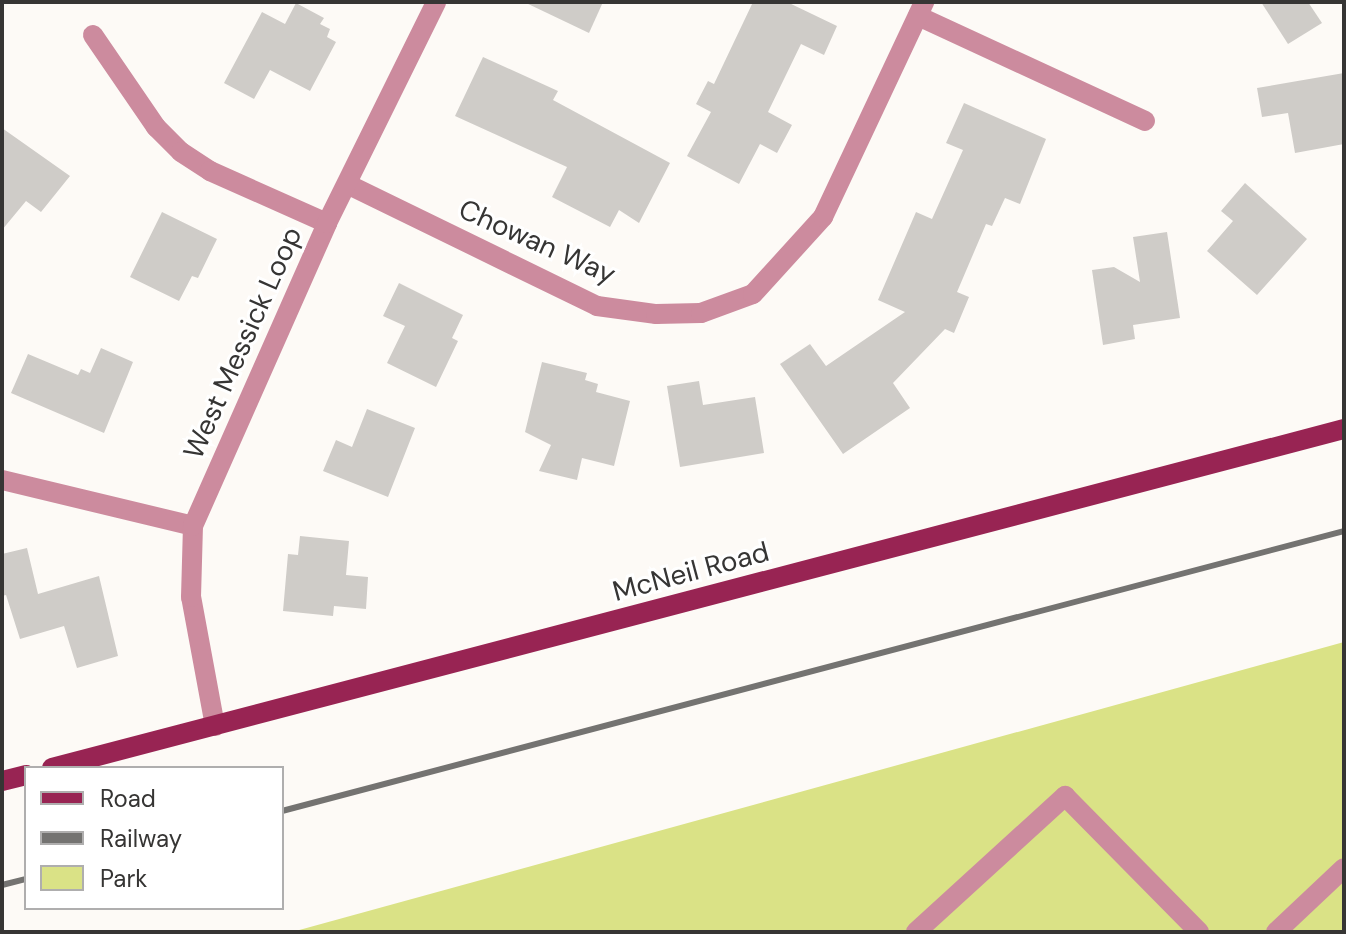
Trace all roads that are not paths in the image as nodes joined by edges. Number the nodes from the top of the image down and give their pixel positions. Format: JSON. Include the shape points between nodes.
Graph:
{"nodes":[{"id":1,"x":436,"y":2,"type":"edge"},
{"id":2,"x":921,"y":9,"type":"edge"},
{"id":3,"x":93,"y":35,"type":"dead end"},
{"id":4,"x":1145,"y":121,"type":"dead end"},
{"id":5,"x":347,"y":184,"type":"junction"},
{"id":6,"x":327,"y":223,"type":"junction"},
{"id":7,"x":1344,"y":429,"type":"edge"},
{"id":8,"x":2,"y":480,"type":"edge"},
{"id":9,"x":193,"y":526,"type":"junction"},
{"id":10,"x":215,"y":726,"type":"junction"},
{"id":11,"x":60,"y":766,"type":"edge"},
{"id":12,"x":24,"y":776,"type":"edge"},
{"id":13,"x":2,"y":781,"type":"edge"},
{"id":14,"x":1344,"y":868,"type":"edge"},
{"id":15,"x":916,"y":932,"type":"edge"},
{"id":16,"x":1199,"y":932,"type":"edge"},
{"id":17,"x":1276,"y":932,"type":"edge"}],
"edges":[{"from":1,"to":5,"type":"street","name":"West Messick Loop"},
{"from":2,"to":4,"type":"street"},
{"from":2,"to":5,"type":"street","name":"Chowan Way","via":[[843,182],[817,224],[753,294],[701,313],[656,314],[597,306]]},
{"from":3,"to":6,"type":"street","via":[[156,127],[181,152]]},
{"from":5,"to":6,"type":"street","name":"West Messick Loop"},
{"from":6,"to":9,"type":"street","name":"West Messick Loop"},
{"from":7,"to":10,"type":"main road","name":"McNeil Road"},
{"from":8,"to":9,"type":"street"},
{"from":9,"to":10,"type":"street","name":"West Messick Loop","via":[[191,597]]},
{"from":10,"to":11,"type":"main road","name":"McNeil Road"},
{"from":12,"to":13,"type":"main road"},
{"from":14,"to":17,"type":"street"},
{"from":15,"to":16,"type":"street","via":[[1065,796]]}]}
